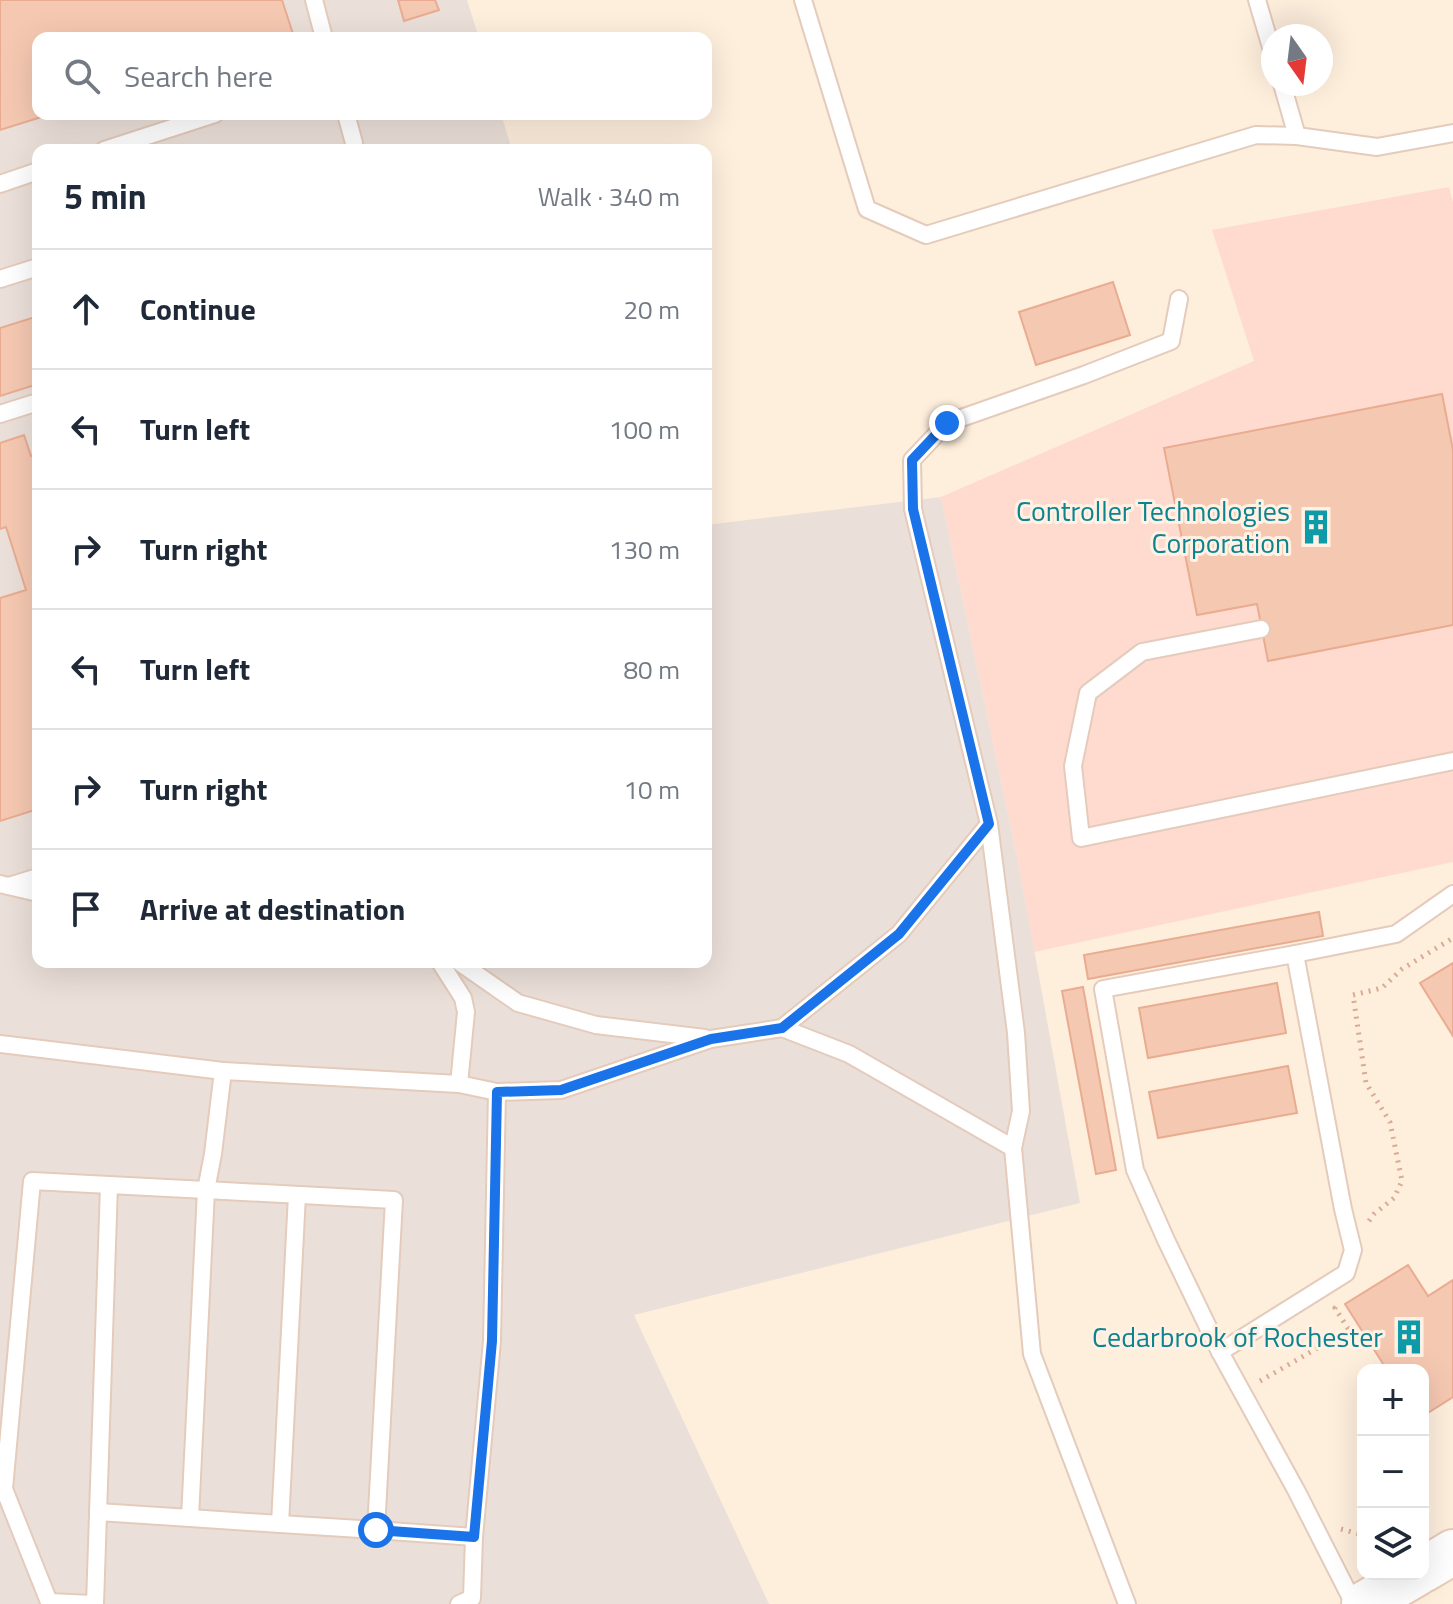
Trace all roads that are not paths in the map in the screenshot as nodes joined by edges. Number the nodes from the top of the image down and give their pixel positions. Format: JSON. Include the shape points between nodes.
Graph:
{"nodes":[{"id":1,"x":314,"y":0,"type":"edge"},
{"id":2,"x":803,"y":0,"type":"edge"},
{"id":3,"x":1257,"y":0,"type":"edge"},
{"id":4,"x":1264,"y":24,"type":"edge"},
{"id":5,"x":322,"y":32,"type":"edge"},
{"id":6,"x":1285,"y":96,"type":"edge"},
{"id":7,"x":196,"y":120,"type":"edge"},
{"id":8,"x":348,"y":120,"type":"edge"},
{"id":9,"x":159,"y":132,"type":"junction"},
{"id":10,"x":1453,"y":133,"type":"edge"},
{"id":11,"x":1297,"y":136,"type":"junction"},
{"id":12,"x":122,"y":144,"type":"edge"},
{"id":13,"x":163,"y":144,"type":"edge"},
{"id":14,"x":354,"y":144,"type":"edge"},
{"id":15,"x":32,"y":173,"type":"edge"},
{"id":16,"x":0,"y":184,"type":"edge"},
{"id":17,"x":32,"y":269,"type":"edge"},
{"id":18,"x":0,"y":279,"type":"edge"},
{"id":19,"x":1179,"y":299,"type":"dead end"},
{"id":20,"x":32,"y":404,"type":"edge"},
{"id":21,"x":0,"y":414,"type":"edge"},
{"id":22,"x":1261,"y":629,"type":"dead end"},
{"id":23,"x":1453,"y":761,"type":"edge"},
{"id":24,"x":989,"y":824,"type":"junction"},
{"id":25,"x":32,"y":878,"type":"edge"},
{"id":26,"x":4,"y":885,"type":"edge"},
{"id":27,"x":32,"y":892,"type":"edge"},
{"id":28,"x":1453,"y":894,"type":"edge"},
{"id":29,"x":1295,"y":954,"type":"junction"},
{"id":30,"x":444,"y":968,"type":"edge"},
{"id":31,"x":468,"y":968,"type":"edge"},
{"id":32,"x":782,"y":1028,"type":"junction"},
{"id":33,"x":711,"y":1039,"type":"junction"},
{"id":34,"x":0,"y":1044,"type":"edge"},
{"id":35,"x":223,"y":1071,"type":"junction"},
{"id":36,"x":459,"y":1084,"type":"junction"},
{"id":37,"x":497,"y":1092,"type":"junction"},
{"id":38,"x":1013,"y":1148,"type":"junction"},
{"id":39,"x":109,"y":1185,"type":"junction"},
{"id":40,"x":206,"y":1190,"type":"junction"},
{"id":41,"x":297,"y":1195,"type":"junction"},
{"id":42,"x":1220,"y":1352,"type":"junction"},
{"id":43,"x":98,"y":1512,"type":"junction"},
{"id":44,"x":190,"y":1518,"type":"junction"},
{"id":45,"x":280,"y":1524,"type":"junction"},
{"id":46,"x":376,"y":1530,"type":"junction"},
{"id":47,"x":474,"y":1537,"type":"junction"},
{"id":48,"x":1453,"y":1552,"type":"edge"},
{"id":49,"x":1429,"y":1566,"type":"edge"},
{"id":50,"x":1406,"y":1580,"type":"edge"},
{"id":51,"x":94,"y":1604,"type":"edge"},
{"id":52,"x":459,"y":1604,"type":"edge"},
{"id":53,"x":1127,"y":1604,"type":"edge"},
{"id":54,"x":1354,"y":1604,"type":"edge"},
{"id":55,"x":1364,"y":1604,"type":"edge"}],
"edges":[{"from":1,"to":5,"type":"lane"},
{"from":2,"to":11,"type":"lane","via":[[867,209],[926,235],[1256,135]]},
{"from":3,"to":4,"type":"lane"},
{"from":6,"to":11,"type":"lane"},
{"from":7,"to":9,"type":"lane"},
{"from":8,"to":14,"type":"lane"},
{"from":9,"to":12,"type":"lane"},
{"from":9,"to":13,"type":"lane"},
{"from":10,"to":11,"type":"lane","via":[[1377,147]]},
{"from":15,"to":16,"type":"lane"},
{"from":17,"to":18,"type":"lane"},
{"from":19,"to":24,"type":"lane","via":[[1171,341],[947,423],[912,460],[913,509]]},
{"from":20,"to":21,"type":"lane"},
{"from":22,"to":23,"type":"lane","via":[[1142,652],[1088,693],[1073,766],[1081,838]]},
{"from":24,"to":32,"type":"lane","via":[[899,934]]},
{"from":24,"to":38,"type":"lane","via":[[1016,1033],[1021,1111]]},
{"from":25,"to":26,"type":"lane"},
{"from":26,"to":27,"type":"lane"},
{"from":28,"to":29,"type":"lane","via":[[1396,934]]},
{"from":29,"to":42,"type":"lane","via":[[1353,1250],[1346,1273]]},
{"from":29,"to":42,"type":"lane","via":[[1103,989],[1135,1170]]},
{"from":30,"to":36,"type":"lane","via":[[466,1012]]},
{"from":31,"to":33,"type":"lane","via":[[518,1003],[596,1025]]},
{"from":32,"to":33,"type":"lane"},
{"from":32,"to":38,"type":"lane","via":[[849,1054]]},
{"from":33,"to":37,"type":"lane","via":[[561,1090]]},
{"from":34,"to":35,"type":"lane"},
{"from":35,"to":36,"type":"lane"},
{"from":35,"to":40,"type":"lane"},
{"from":36,"to":37,"type":"lane"},
{"from":37,"to":47,"type":"lane","via":[[492,1341]]},
{"from":38,"to":53,"type":"lane","via":[[1032,1354]]},
{"from":39,"to":40,"type":"lane"},
{"from":39,"to":43,"type":"lane"},
{"from":39,"to":51,"type":"lane","via":[[32,1181],[4,1489],[49,1602]]},
{"from":40,"to":41,"type":"lane"},
{"from":40,"to":44,"type":"lane"},
{"from":41,"to":45,"type":"lane"},
{"from":41,"to":46,"type":"lane","via":[[394,1200]]},
{"from":42,"to":54,"type":"lane"},
{"from":43,"to":44,"type":"lane"},
{"from":43,"to":51,"type":"lane"},
{"from":44,"to":45,"type":"lane"},
{"from":45,"to":46,"type":"lane"},
{"from":46,"to":47,"type":"lane"},
{"from":47,"to":52,"type":"lane","via":[[472,1598]]},
{"from":48,"to":49,"type":"main road"},
{"from":50,"to":55,"type":"main road"}]}
